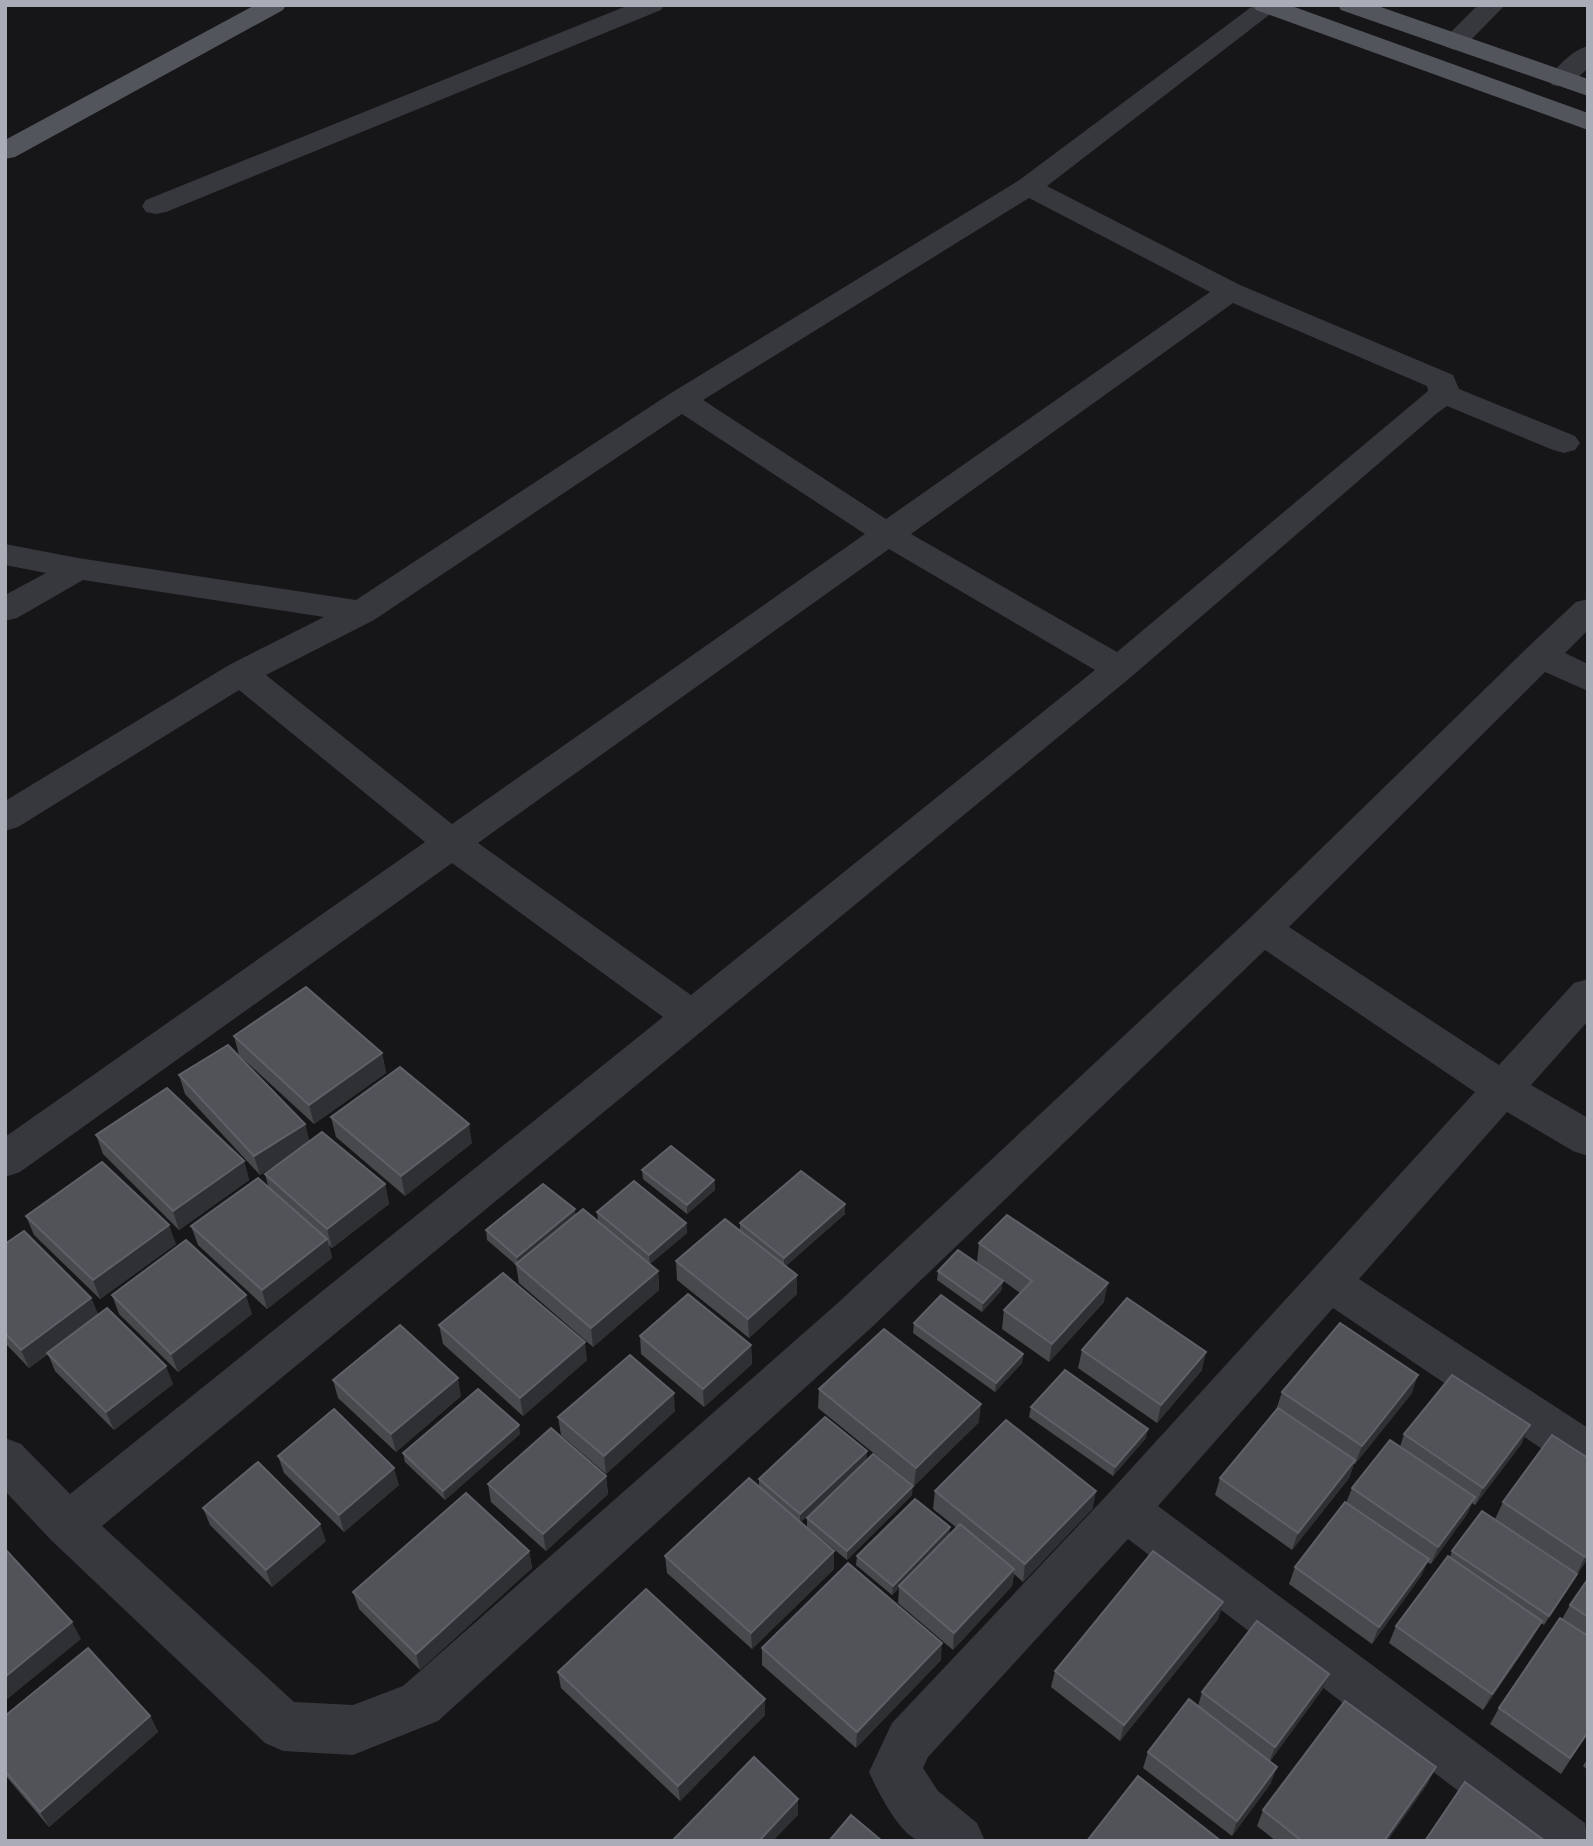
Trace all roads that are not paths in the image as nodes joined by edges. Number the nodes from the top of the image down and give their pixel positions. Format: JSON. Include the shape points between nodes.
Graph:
{"nodes":[{"id":1,"x":274,"y":5,"type":"edge"},
{"id":2,"x":652,"y":5,"type":"edge"},
{"id":3,"x":1350,"y":5,"type":"edge"},
{"id":4,"x":1493,"y":5,"type":"edge"},
{"id":5,"x":1268,"y":6,"type":"edge"},
{"id":6,"x":1455,"y":42,"type":"junction"},
{"id":7,"x":1588,"y":54,"type":"edge"},
{"id":8,"x":1561,"y":79,"type":"junction"},
{"id":9,"x":1588,"y":89,"type":"edge"},
{"id":10,"x":1588,"y":122,"type":"edge"},
{"id":11,"x":5,"y":151,"type":"edge"},
{"id":12,"x":1028,"y":187,"type":"junction"},
{"id":13,"x":156,"y":206,"type":"dead end"},
{"id":14,"x":1230,"y":291,"type":"junction"},
{"id":15,"x":1444,"y":394,"type":"junction"},
{"id":16,"x":682,"y":400,"type":"junction"},
{"id":17,"x":1564,"y":443,"type":"dead end"},
{"id":18,"x":887,"y":534,"type":"junction"},
{"id":19,"x":5,"y":554,"type":"edge"},
{"id":20,"x":78,"y":569,"type":"junction"},
{"id":21,"x":5,"y":610,"type":"edge"},
{"id":22,"x":1588,"y":610,"type":"edge"},
{"id":23,"x":362,"y":612,"type":"junction"},
{"id":24,"x":1540,"y":655,"type":"junction"},
{"id":25,"x":1119,"y":669,"type":"junction"},
{"id":26,"x":241,"y":673,"type":"junction"},
{"id":27,"x":1588,"y":679,"type":"edge"},
{"id":28,"x":5,"y":818,"type":"edge"},
{"id":29,"x":452,"y":844,"type":"junction"},
{"id":30,"x":1264,"y":929,"type":"junction"},
{"id":31,"x":1588,"y":994,"type":"edge"},
{"id":32,"x":692,"y":1017,"type":"junction"},
{"id":33,"x":1503,"y":1089,"type":"junction"},
{"id":34,"x":1588,"y":1139,"type":"edge"},
{"id":35,"x":5,"y":1160,"type":"edge"},
{"id":36,"x":1329,"y":1282,"type":"junction"},
{"id":37,"x":1588,"y":1454,"type":"edge"},
{"id":38,"x":5,"y":1459,"type":"edge"},
{"id":39,"x":1125,"y":1509,"type":"junction"},
{"id":40,"x":68,"y":1525,"type":"junction"},
{"id":41,"x":959,"y":1841,"type":"edge"},
{"id":42,"x":1567,"y":1841,"type":"edge"}],
"edges":[{"from":1,"to":11,"type":"main road"},
{"from":2,"to":13,"type":"street"},
{"from":3,"to":6,"type":"main road"},
{"from":4,"to":6,"type":"street"},
{"from":5,"to":10,"type":"main road"},
{"from":5,"to":12,"type":"street"},
{"from":6,"to":8,"type":"main road"},
{"from":7,"to":8,"type":"street"},
{"from":8,"to":9,"type":"main road"},
{"from":12,"to":14,"type":"street"},
{"from":12,"to":16,"type":"street"},
{"from":14,"to":15,"type":"street","via":[[1442,381]]},
{"from":14,"to":18,"type":"street"},
{"from":15,"to":17,"type":"street"},
{"from":15,"to":25,"type":"street"},
{"from":16,"to":18,"type":"street"},
{"from":16,"to":23,"type":"street"},
{"from":18,"to":25,"type":"street"},
{"from":18,"to":29,"type":"street"},
{"from":19,"to":20,"type":"street"},
{"from":20,"to":21,"type":"street"},
{"from":20,"to":23,"type":"street"},
{"from":22,"to":24,"type":"street"},
{"from":23,"to":26,"type":"street"},
{"from":24,"to":27,"type":"street"},
{"from":24,"to":30,"type":"street"},
{"from":25,"to":32,"type":"street"},
{"from":26,"to":28,"type":"street"},
{"from":26,"to":29,"type":"street"},
{"from":29,"to":32,"type":"street"},
{"from":29,"to":35,"type":"street"},
{"from":30,"to":33,"type":"street"},
{"from":30,"to":40,"type":"street","via":[[856,1314],[420,1704],[353,1730],[283,1726]]},
{"from":31,"to":33,"type":"street"},
{"from":32,"to":40,"type":"street"},
{"from":33,"to":34,"type":"street"},
{"from":33,"to":36,"type":"street"},
{"from":36,"to":37,"type":"street"},
{"from":36,"to":39,"type":"street"},
{"from":38,"to":40,"type":"street"},
{"from":39,"to":41,"type":"street","via":[[910,1740],[895,1772],[920,1809]]},
{"from":39,"to":42,"type":"street"}]}
